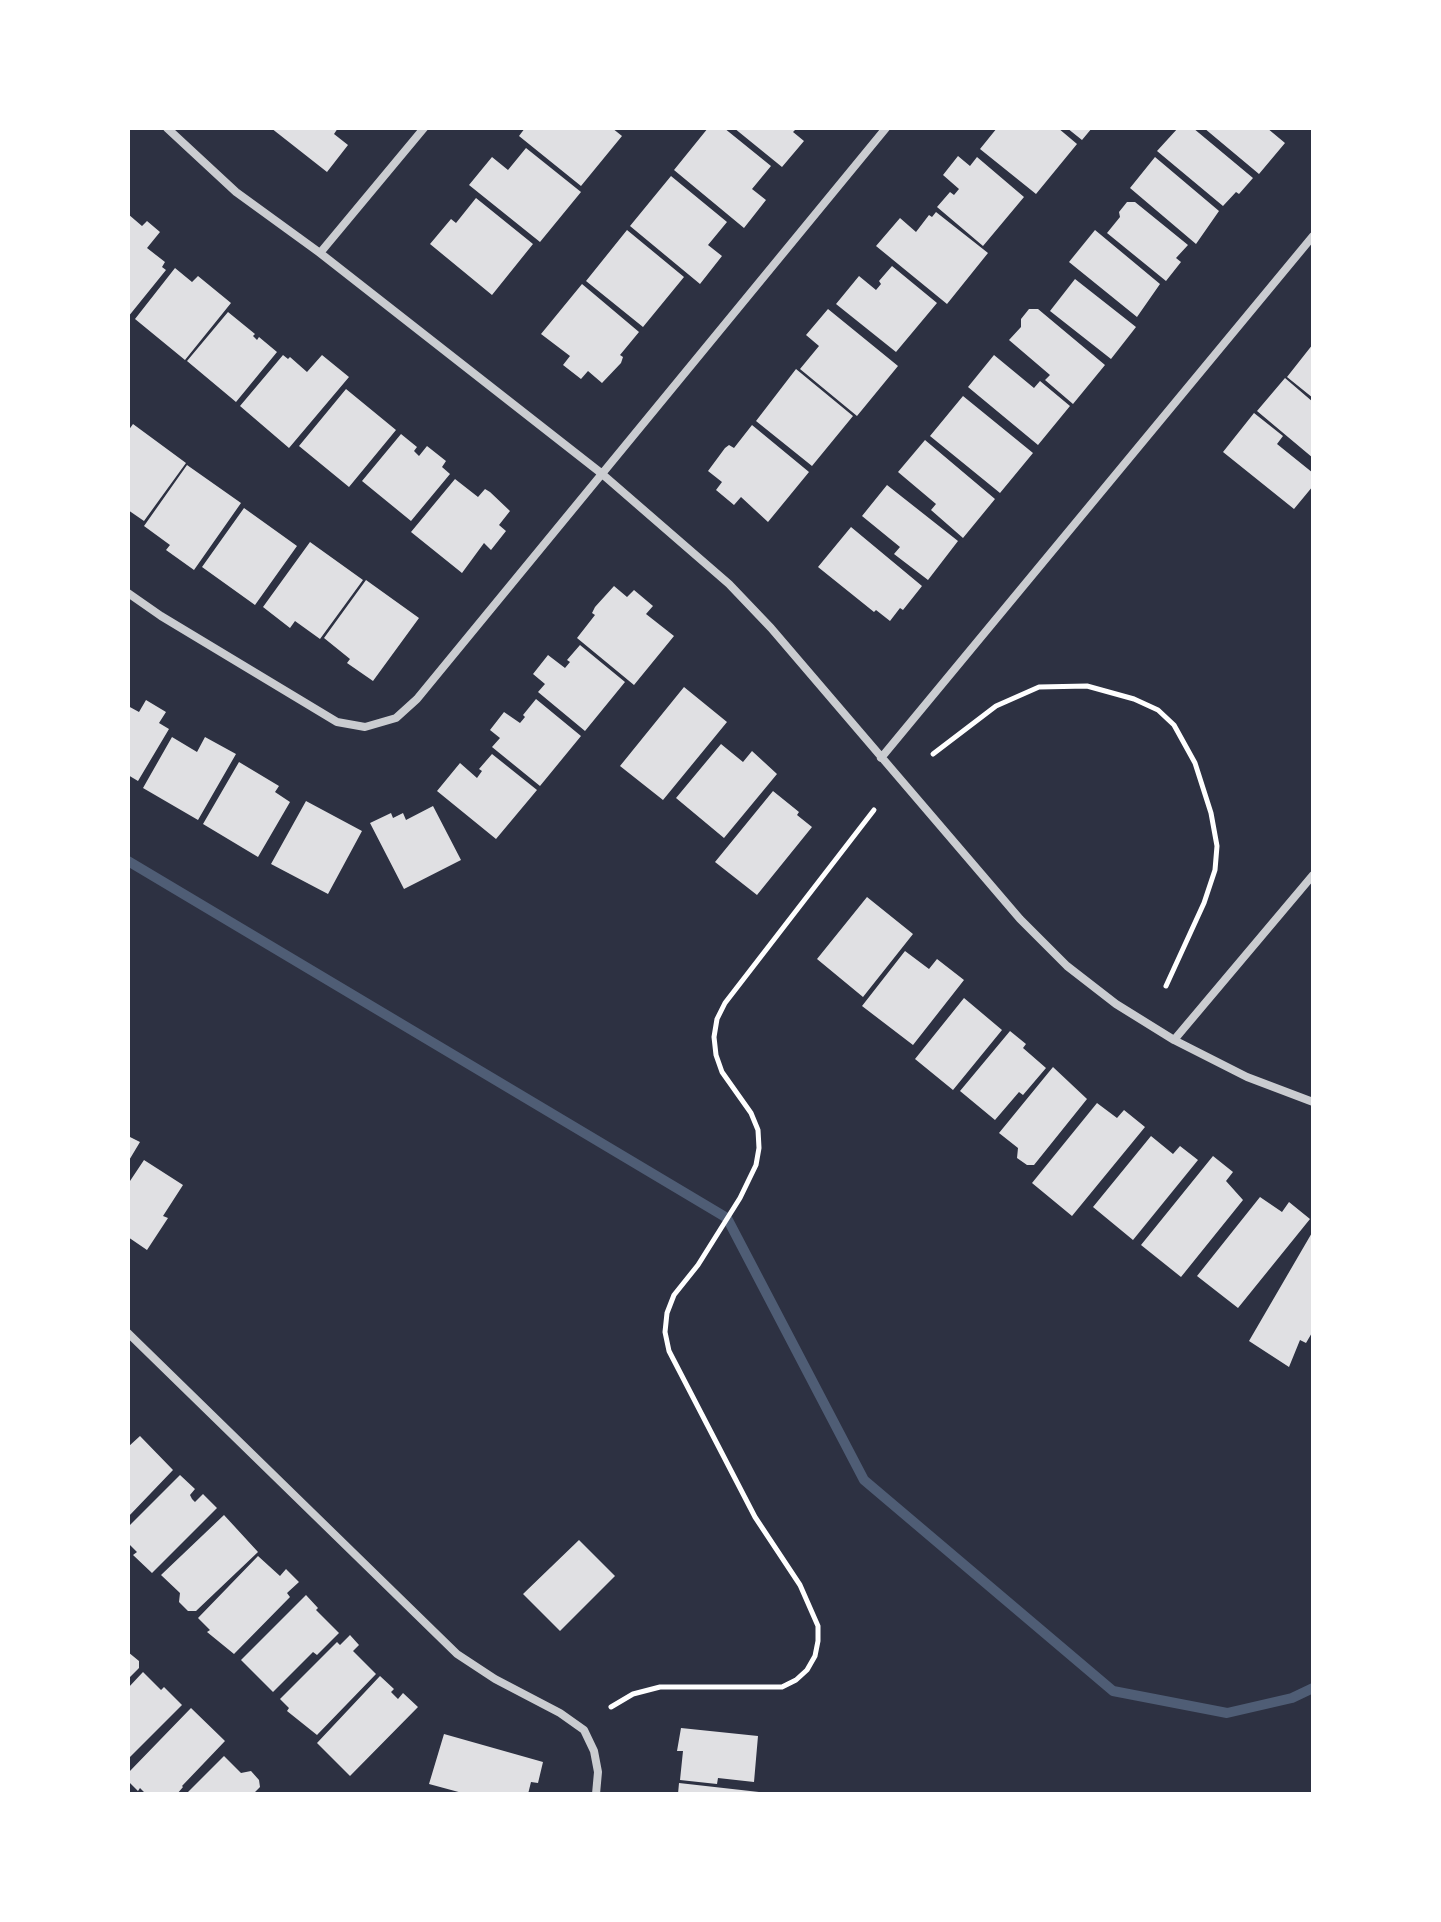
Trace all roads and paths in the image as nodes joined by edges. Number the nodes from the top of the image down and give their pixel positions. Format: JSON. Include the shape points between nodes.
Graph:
{"nodes":[{"id":1,"x":167,"y":128,"type":"edge"},
{"id":2,"x":424,"y":128,"type":"edge"},
{"id":3,"x":886,"y":128,"type":"edge"},
{"id":4,"x":1313,"y":236,"type":"edge"},
{"id":5,"x":320,"y":253,"type":"junction"},
{"id":6,"x":601,"y":473,"type":"junction"},
{"id":7,"x":128,"y":593,"type":"edge"},
{"id":8,"x":933,"y":754,"type":"dead end"},
{"id":9,"x":881,"y":758,"type":"junction"},
{"id":10,"x":874,"y":810,"type":"dead end"},
{"id":11,"x":1313,"y":875,"type":"edge"},
{"id":12,"x":1166,"y":986,"type":"dead end"},
{"id":13,"x":1174,"y":1040,"type":"junction"},
{"id":14,"x":1313,"y":1102,"type":"edge"},
{"id":15,"x":128,"y":1333,"type":"edge"},
{"id":16,"x":611,"y":1707,"type":"dead end"},
{"id":17,"x":596,"y":1794,"type":"edge"}],
"edges":[{"from":1,"to":5,"type":"street","via":[[236,192]]},
{"from":2,"to":5,"type":"street"},
{"from":3,"to":6,"type":"street"},
{"from":4,"to":9,"type":"street"},
{"from":5,"to":6,"type":"street"},
{"from":6,"to":7,"type":"street","via":[[417,699],[396,718],[365,727],[337,722],[299,702]]},
{"from":6,"to":9,"type":"street","via":[[729,584]]},
{"from":8,"to":12,"type":"path","via":[[996,706],[1039,687],[1099,689],[1146,704],[1174,725],[1195,763],[1217,846],[1204,903]]},
{"from":9,"to":13,"type":"street","via":[[1050,950],[1116,1004]]},
{"from":10,"to":16,"type":"path","via":[[717,1019],[716,1055],[751,1113],[759,1148],[740,1198],[674,1295],[665,1332],[669,1351],[755,1517],[800,1585],[818,1626],[815,1656],[807,1670],[782,1687],[660,1687]]},
{"from":11,"to":13,"type":"street"},
{"from":13,"to":14,"type":"street","via":[[1247,1077]]},
{"from":15,"to":17,"type":"street","via":[[457,1654],[584,1730],[598,1772]]}]}
